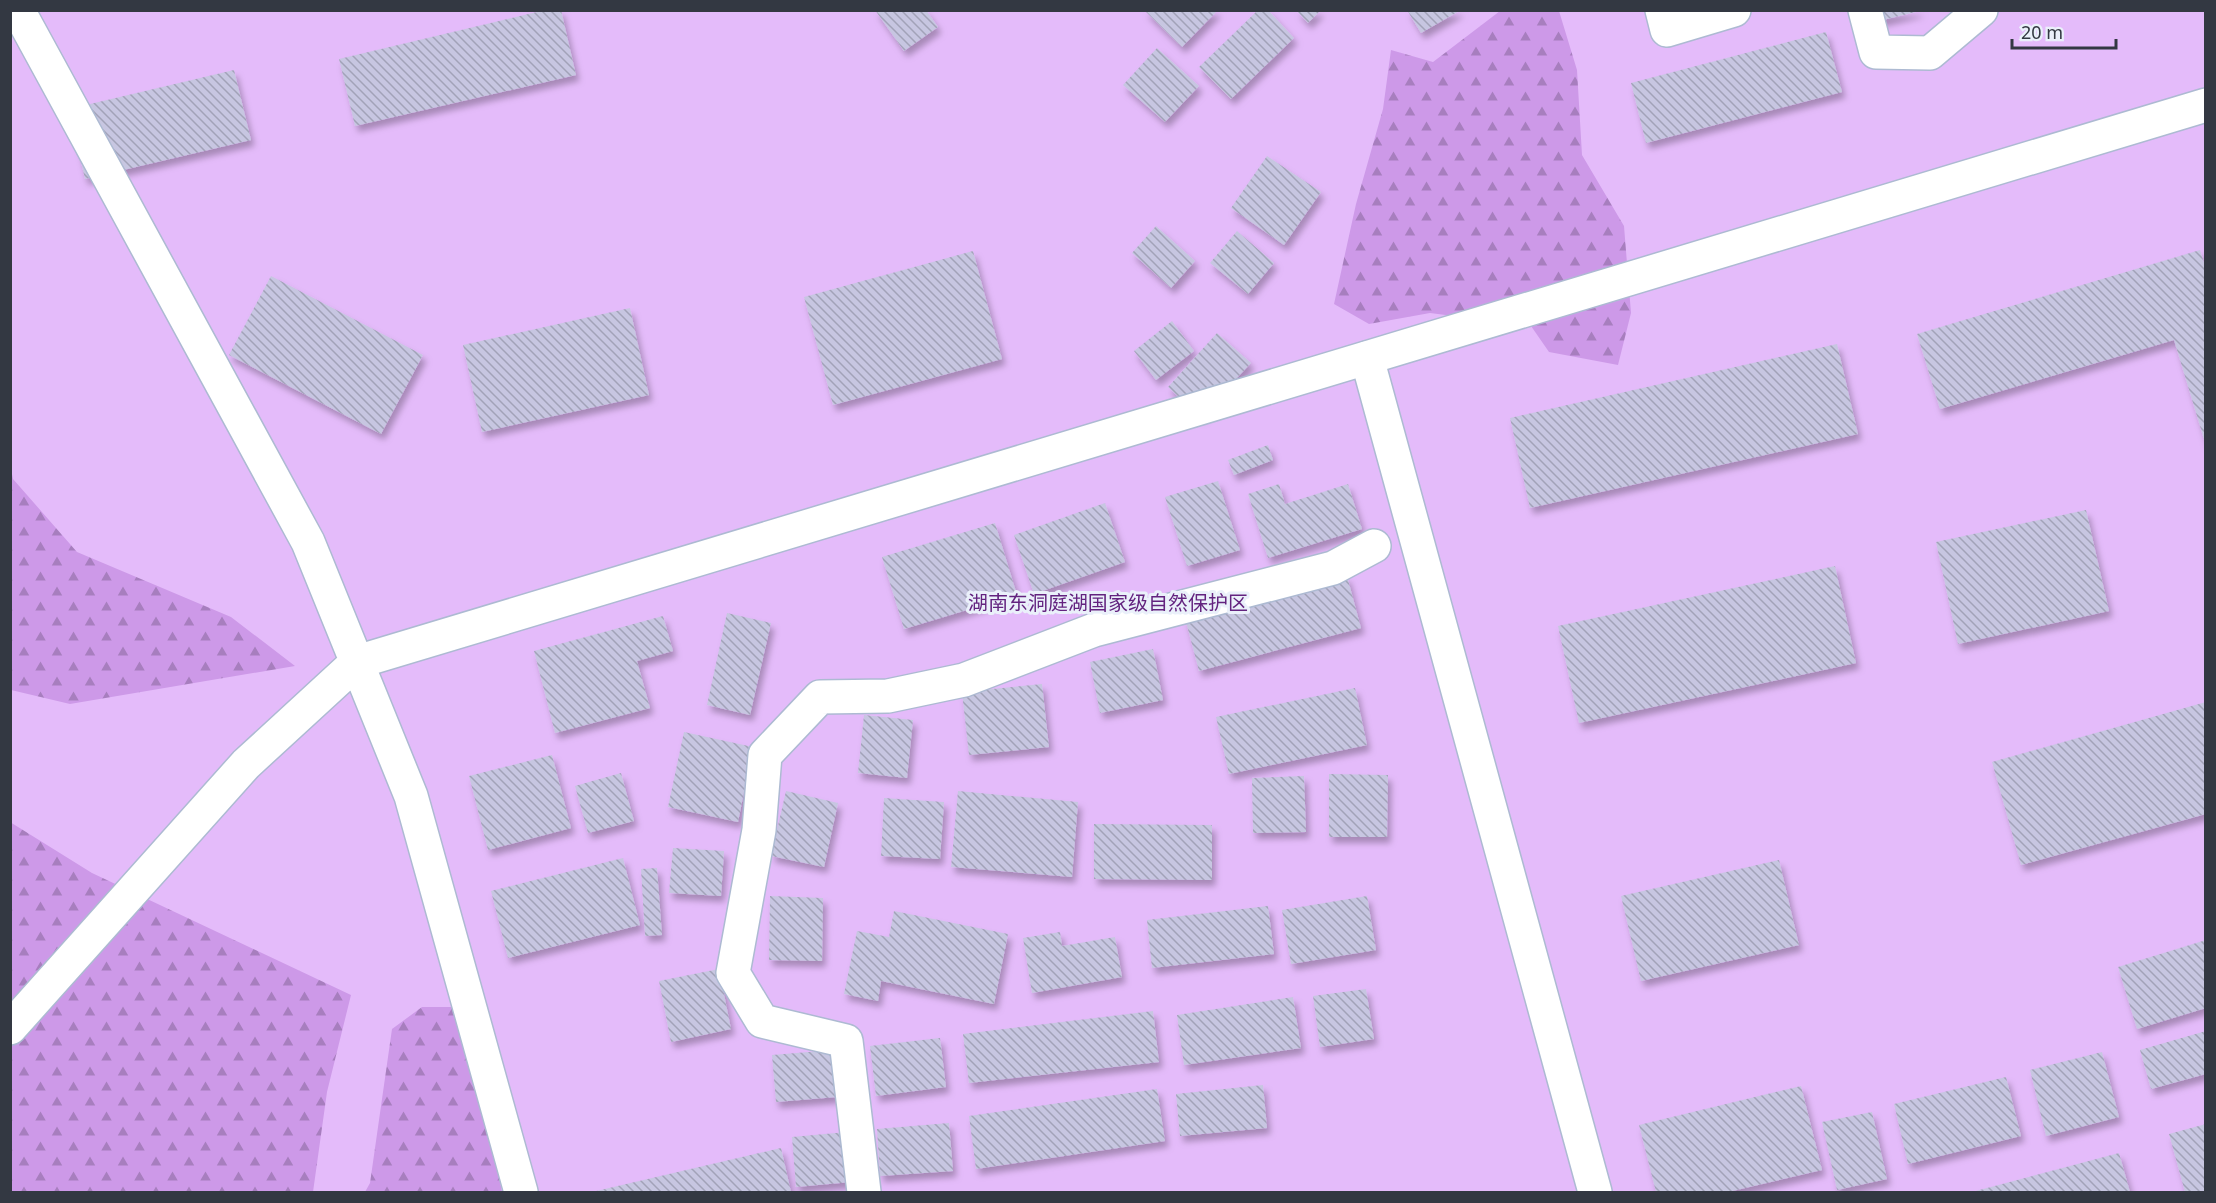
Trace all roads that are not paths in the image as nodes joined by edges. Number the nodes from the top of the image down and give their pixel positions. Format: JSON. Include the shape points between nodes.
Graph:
{"nodes":[{"id":1,"x":18,"y":10,"type":"edge"},
{"id":2,"x":1662,"y":10,"type":"edge"},
{"id":3,"x":1734,"y":10,"type":"edge"},
{"id":4,"x":1865,"y":10,"type":"edge"},
{"id":5,"x":1981,"y":10,"type":"edge"},
{"id":6,"x":2205,"y":105,"type":"edge"},
{"id":7,"x":1367,"y":358,"type":"junction"},
{"id":8,"x":1374,"y":546,"type":"dead end"},
{"id":9,"x":357,"y":662,"type":"junction"},
{"id":10,"x":10,"y":1028,"type":"edge"},
{"id":11,"x":521,"y":1192,"type":"edge"},
{"id":12,"x":864,"y":1192,"type":"edge"},
{"id":13,"x":1595,"y":1192,"type":"edge"}],
"edges":[{"from":1,"to":9,"type":"street","via":[[308,542]]},
{"from":2,"to":3,"type":"street","via":[[1667,30]]},
{"from":4,"to":5,"type":"street","via":[[1876,52],[1930,53]]},
{"from":6,"to":7,"type":"street"},
{"from":7,"to":9,"type":"street"},
{"from":7,"to":13,"type":"street"},
{"from":8,"to":12,"type":"street","via":[[1333,568],[1094,630],[964,680],[888,696],[820,697],[765,755],[759,830],[733,973],[762,1021],[846,1041]]},
{"from":9,"to":10,"type":"street","via":[[246,764]]},
{"from":9,"to":11,"type":"street","via":[[411,796]]}]}
